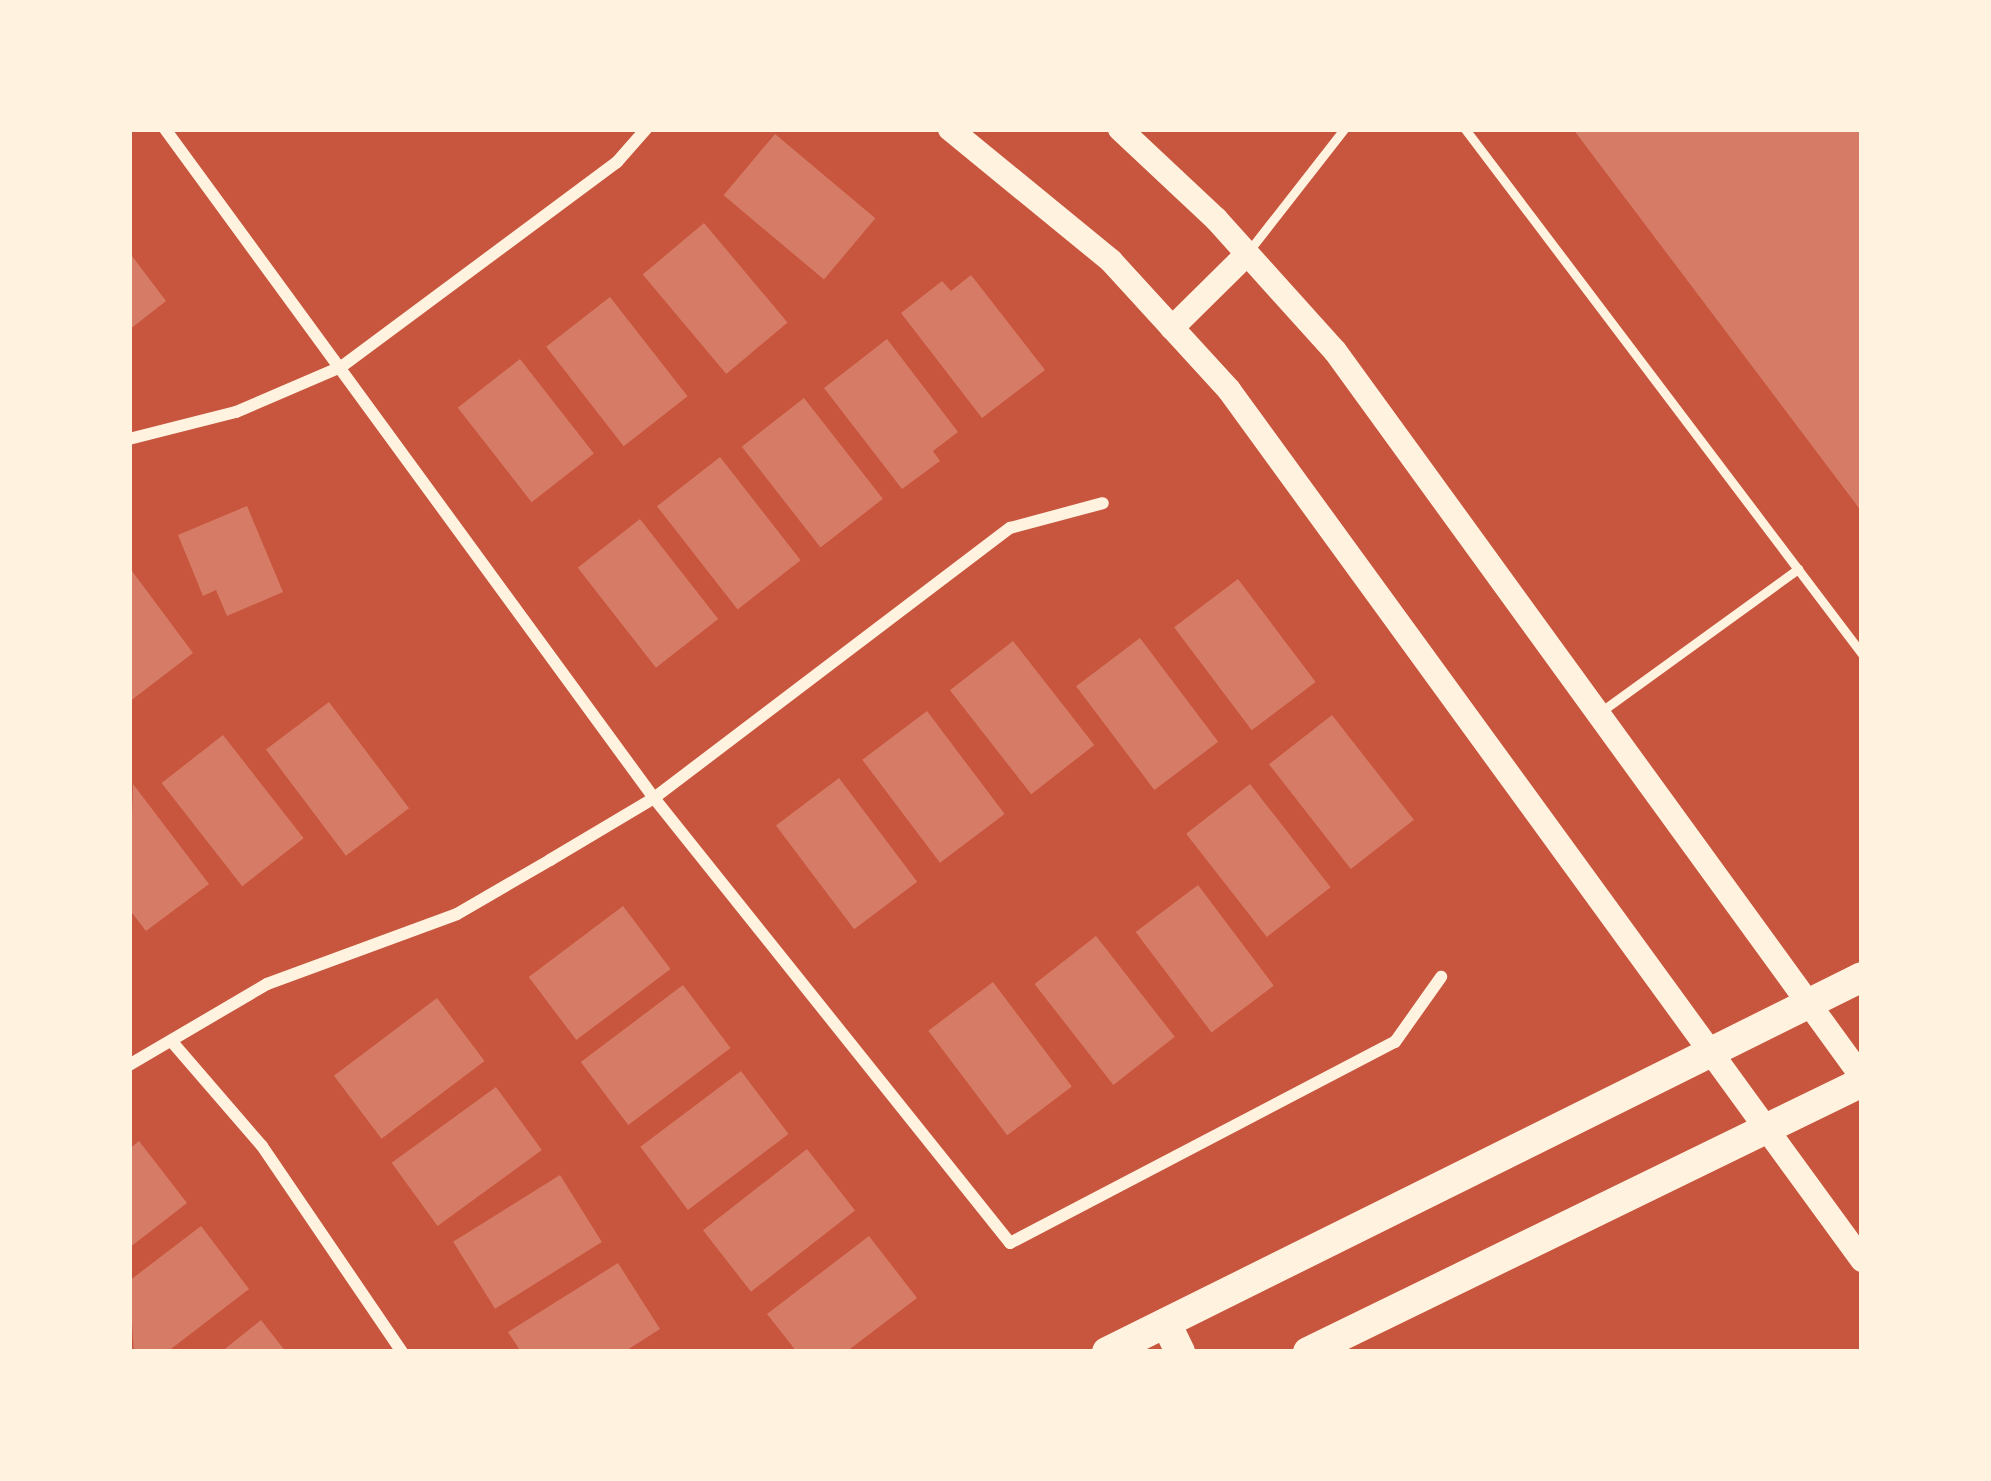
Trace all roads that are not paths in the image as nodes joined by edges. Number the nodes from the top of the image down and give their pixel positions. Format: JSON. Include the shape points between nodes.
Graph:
{"nodes":[{"id":1,"x":165,"y":129,"type":"edge"},
{"id":2,"x":646,"y":129,"type":"edge"},
{"id":3,"x":950,"y":129,"type":"edge"},
{"id":4,"x":1120,"y":129,"type":"edge"},
{"id":5,"x":1344,"y":129,"type":"edge"},
{"id":6,"x":1465,"y":129,"type":"edge"},
{"id":7,"x":1247,"y":254,"type":"junction"},
{"id":8,"x":1172,"y":328,"type":"junction"},
{"id":9,"x":341,"y":367,"type":"junction"},
{"id":10,"x":129,"y":439,"type":"edge"},
{"id":11,"x":1103,"y":503,"type":"dead end"},
{"id":12,"x":1798,"y":569,"type":"junction"},
{"id":13,"x":1862,"y":654,"type":"edge"},
{"id":14,"x":1599,"y":713,"type":"junction"},
{"id":15,"x":655,"y":798,"type":"junction"},
{"id":16,"x":1442,"y":977,"type":"dead end"},
{"id":17,"x":1862,"y":977,"type":"edge"},
{"id":18,"x":1810,"y":1002,"type":"junction"},
{"id":19,"x":173,"y":1042,"type":"junction"},
{"id":20,"x":1711,"y":1051,"type":"junction"},
{"id":21,"x":129,"y":1065,"type":"edge"},
{"id":22,"x":1862,"y":1080,"type":"edge"},
{"id":23,"x":1763,"y":1126,"type":"junction"},
{"id":24,"x":1862,"y":1260,"type":"edge"},
{"id":25,"x":1166,"y":1323,"type":"junction"},
{"id":26,"x":402,"y":1352,"type":"edge"},
{"id":27,"x":1107,"y":1352,"type":"edge"},
{"id":28,"x":1180,"y":1352,"type":"edge"},
{"id":29,"x":1308,"y":1352,"type":"edge"}],
"edges":[{"from":1,"to":9,"type":"street"},
{"from":2,"to":9,"type":"street","via":[[616,162]]},
{"from":3,"to":8,"type":"main road","via":[[1111,261]]},
{"from":4,"to":7,"type":"main road"},
{"from":5,"to":7,"type":"lane"},
{"from":6,"to":12,"type":"lane"},
{"from":7,"to":8,"type":"main road"},
{"from":7,"to":14,"type":"main road","via":[[1335,351]]},
{"from":8,"to":20,"type":"main road","via":[[1229,390]]},
{"from":9,"to":10,"type":"street","via":[[236,412]]},
{"from":9,"to":15,"type":"street"},
{"from":11,"to":15,"type":"street","via":[[1010,528]]},
{"from":12,"to":13,"type":"lane"},
{"from":12,"to":14,"type":"lane"},
{"from":14,"to":18,"type":"main road"},
{"from":15,"to":16,"type":"street","via":[[1010,1243],[1395,1042]]},
{"from":15,"to":19,"type":"street","via":[[458,914],[267,984]]},
{"from":17,"to":18,"type":"main road"},
{"from":18,"to":20,"type":"main road"},
{"from":18,"to":22,"type":"main road"},
{"from":19,"to":21,"type":"street"},
{"from":19,"to":26,"type":"street","via":[[262,1147]]},
{"from":20,"to":23,"type":"main road"},
{"from":20,"to":25,"type":"main road"},
{"from":22,"to":23,"type":"main road"},
{"from":23,"to":24,"type":"main road"},
{"from":23,"to":29,"type":"main road"},
{"from":25,"to":27,"type":"main road"},
{"from":25,"to":28,"type":"main road"}]}
